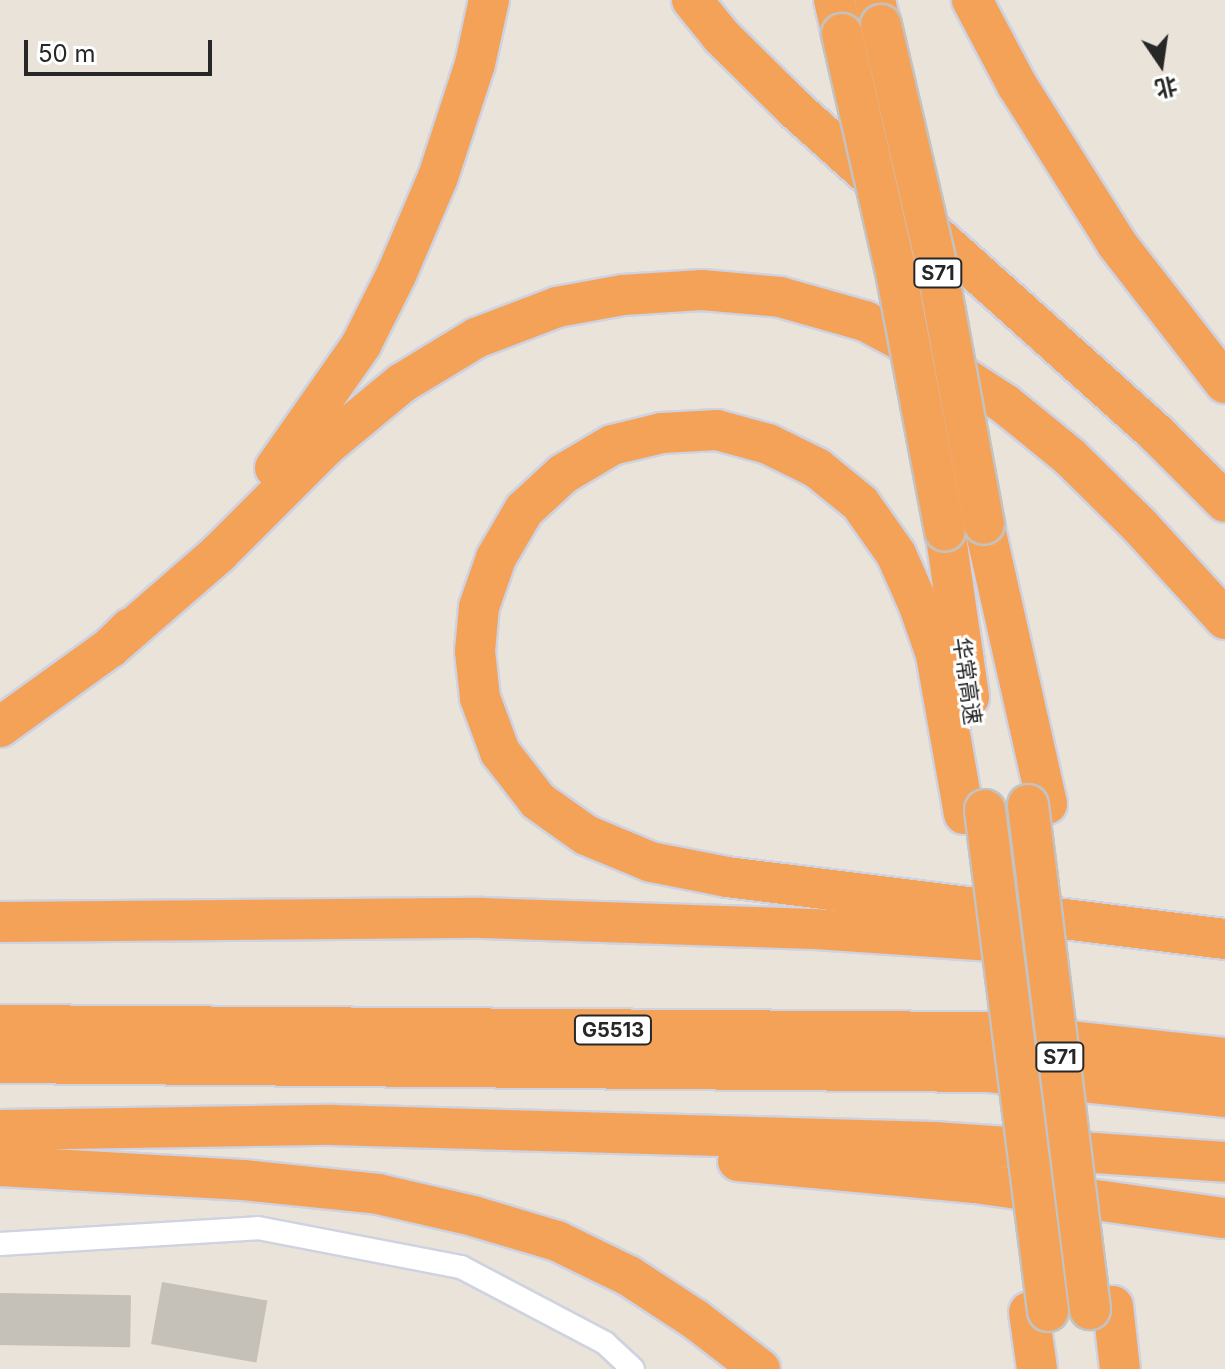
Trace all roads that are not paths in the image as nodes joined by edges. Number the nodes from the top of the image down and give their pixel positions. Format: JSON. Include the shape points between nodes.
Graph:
{"nodes":[{"id":1,"x":489,"y":0,"type":"edge"},
{"id":2,"x":692,"y":0,"type":"edge"},
{"id":3,"x":972,"y":0,"type":"edge"},
{"id":4,"x":878,"y":12,"type":"edge"},
{"id":5,"x":838,"y":17,"type":"edge"},
{"id":6,"x":1225,"y":383,"type":"edge"},
{"id":7,"x":1225,"y":502,"type":"edge"},
{"id":8,"x":1225,"y":619,"type":"edge"},
{"id":9,"x":111,"y":647,"type":"junction"},
{"id":10,"x":0,"y":727,"type":"edge"},
{"id":11,"x":974,"y":812,"type":"junction"},
{"id":12,"x":0,"y":922,"type":"edge"},
{"id":13,"x":1225,"y":939,"type":"edge"},
{"id":14,"x":1225,"y":960,"type":"edge"},
{"id":15,"x":0,"y":1025,"type":"edge"},
{"id":16,"x":1225,"y":1058,"type":"edge"},
{"id":17,"x":0,"y":1063,"type":"edge"},
{"id":18,"x":1225,"y":1097,"type":"edge"},
{"id":19,"x":332,"y":1125,"type":"junction"},
{"id":20,"x":0,"y":1130,"type":"edge"},
{"id":21,"x":1225,"y":1162,"type":"edge"},
{"id":22,"x":0,"y":1166,"type":"edge"},
{"id":23,"x":1225,"y":1218,"type":"edge"},
{"id":24,"x":0,"y":1244,"type":"edge"},
{"id":25,"x":1101,"y":1307,"type":"junction"},
{"id":26,"x":1038,"y":1312,"type":"junction"},
{"id":27,"x":633,"y":1369,"type":"edge"},
{"id":28,"x":760,"y":1369,"type":"edge"},
{"id":29,"x":1037,"y":1369,"type":"edge"},
{"id":30,"x":1053,"y":1369,"type":"edge"},
{"id":31,"x":1094,"y":1369,"type":"edge"},
{"id":32,"x":1120,"y":1369,"type":"edge"}],
"edges":[{"from":1,"to":9,"type":"highway","via":[[475,64],[438,177],[361,345],[253,497]]},
{"from":2,"to":7,"type":"highway","via":[[796,110],[1159,436]]},
{"from":3,"to":6,"type":"highway","via":[[1017,85],[1117,244]]},
{"from":4,"to":25,"type":"highway","number":"S71","bridge":true,"via":[[937,268],[1090,1103]]},
{"from":5,"to":11,"type":"highway","name":"华常高速","number":"S71","bridge":true,"via":[[897,277],[945,530]]},
{"from":8,"to":9,"type":"highway","via":[[1070,457],[1005,404],[937,360],[865,321],[780,297],[702,290],[623,295],[557,307],[476,338],[402,383],[327,445],[219,553]]},
{"from":9,"to":10,"type":"highway"},
{"from":11,"to":13,"type":"highway","via":[[936,655],[896,554],[860,503],[817,468],[768,444],[717,430],[662,433],[612,445],[563,474],[524,510],[496,558],[479,607],[475,651],[480,698],[500,752],[538,801],[586,835],[651,862],[727,877]]},
{"from":11,"to":26,"type":"highway","name":"华常高速","number":"S71","bridge":true},
{"from":12,"to":14,"type":"highway","via":[[482,918],[814,929]]},
{"from":15,"to":16,"type":"highway","number":"G5513","via":[[989,1032]]},
{"from":17,"to":18,"type":"highway","number":"G5513","via":[[987,1072]]},
{"from":19,"to":20,"type":"highway"},
{"from":19,"to":21,"type":"highway","via":[[934,1142]]},
{"from":19,"to":23,"type":"highway","via":[[975,1183]]},
{"from":22,"to":28,"type":"highway","via":[[378,1194],[473,1216],[557,1241],[629,1276]]},
{"from":24,"to":27,"type":"street","via":[[258,1228],[461,1267],[605,1343]]},
{"from":25,"to":31,"type":"highway"},
{"from":25,"to":32,"type":"highway"},
{"from":26,"to":29,"type":"highway"},
{"from":26,"to":30,"type":"highway","name":"华常高速","number":"S71"}]}
